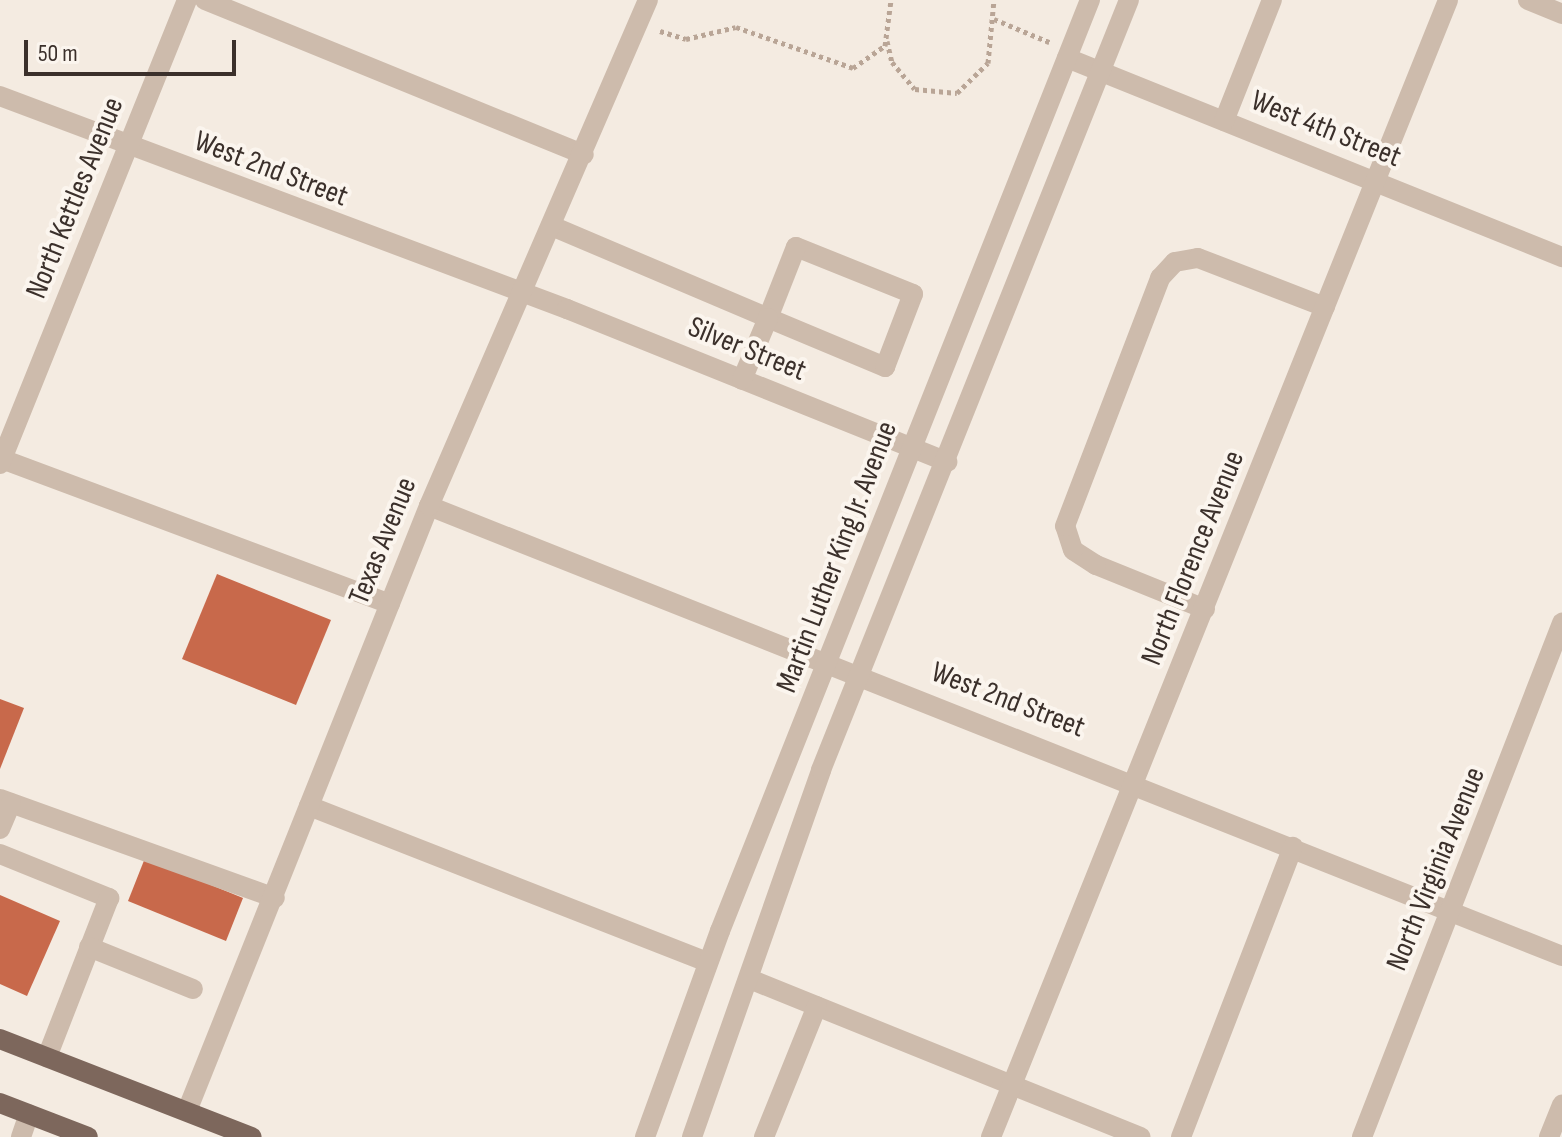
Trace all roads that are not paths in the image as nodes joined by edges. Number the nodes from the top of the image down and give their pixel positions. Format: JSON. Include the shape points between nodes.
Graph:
{"nodes":[{"id":1,"x":187,"y":0,"type":"edge"},
{"id":2,"x":205,"y":0,"type":"edge"},
{"id":3,"x":648,"y":0,"type":"edge"},
{"id":4,"x":1090,"y":0,"type":"edge"},
{"id":5,"x":1129,"y":0,"type":"edge"},
{"id":6,"x":1272,"y":0,"type":"edge"},
{"id":7,"x":1448,"y":0,"type":"edge"},
{"id":8,"x":1528,"y":0,"type":"edge"},
{"id":9,"x":1562,"y":14,"type":"edge"},
{"id":10,"x":1060,"y":51,"type":"junction"},
{"id":11,"x":1102,"y":71,"type":"junction"},
{"id":12,"x":0,"y":96,"type":"edge"},
{"id":13,"x":1224,"y":121,"type":"junction"},
{"id":14,"x":128,"y":146,"type":"junction"},
{"id":15,"x":584,"y":155,"type":"junction"},
{"id":16,"x":1375,"y":181,"type":"junction"},
{"id":17,"x":554,"y":227,"type":"junction"},
{"id":18,"x":1562,"y":257,"type":"edge"},
{"id":19,"x":522,"y":296,"type":"junction"},
{"id":20,"x":1325,"y":307,"type":"junction"},
{"id":21,"x":768,"y":318,"type":"junction"},
{"id":22,"x":742,"y":380,"type":"junction"},
{"id":23,"x":912,"y":449,"type":"junction"},
{"id":24,"x":1,"y":461,"type":"edge"},
{"id":25,"x":947,"y":462,"type":"junction"},
{"id":26,"x":429,"y":506,"type":"junction"},
{"id":27,"x":390,"y":604,"type":"junction"},
{"id":28,"x":1205,"y":609,"type":"junction"},
{"id":29,"x":1562,"y":623,"type":"edge"},
{"id":30,"x":831,"y":663,"type":"junction"},
{"id":31,"x":863,"y":675,"type":"junction"},
{"id":32,"x":1136,"y":782,"type":"junction"},
{"id":33,"x":5,"y":801,"type":"edge"},
{"id":34,"x":309,"y":806,"type":"junction"},
{"id":35,"x":0,"y":829,"type":"edge"},
{"id":36,"x":1293,"y":847,"type":"junction"},
{"id":37,"x":0,"y":854,"type":"edge"},
{"id":38,"x":275,"y":898,"type":"junction"},
{"id":39,"x":1452,"y":913,"type":"junction"},
{"id":40,"x":89,"y":947,"type":"junction"},
{"id":41,"x":1562,"y":956,"type":"edge"},
{"id":42,"x":707,"y":962,"type":"junction"},
{"id":43,"x":752,"y":980,"type":"junction"},
{"id":44,"x":193,"y":989,"type":"dead end"},
{"id":45,"x":817,"y":1006,"type":"junction"},
{"id":46,"x":0,"y":1039,"type":"edge"},
{"id":47,"x":47,"y":1057,"type":"junction"},
{"id":48,"x":1011,"y":1084,"type":"junction"},
{"id":49,"x":0,"y":1103,"type":"edge"},
{"id":50,"x":1562,"y":1105,"type":"edge"},
{"id":51,"x":187,"y":1111,"type":"junction"},
{"id":52,"x":29,"y":1114,"type":"junction"},
{"id":53,"x":21,"y":1137,"type":"edge"},
{"id":54,"x":88,"y":1137,"type":"edge"},
{"id":55,"x":252,"y":1137,"type":"edge"},
{"id":56,"x":645,"y":1137,"type":"edge"},
{"id":57,"x":692,"y":1137,"type":"edge"},
{"id":58,"x":764,"y":1137,"type":"edge"},
{"id":59,"x":991,"y":1137,"type":"edge"},
{"id":60,"x":1141,"y":1137,"type":"edge"},
{"id":61,"x":1181,"y":1137,"type":"edge"},
{"id":62,"x":1362,"y":1137,"type":"edge"},
{"id":63,"x":1549,"y":1137,"type":"edge"}],
"edges":[{"from":1,"to":14,"type":"street","name":"North Kettles Avenue"},
{"from":2,"to":15,"type":"street"},
{"from":3,"to":15,"type":"street","name":"Texas Avenue"},
{"from":4,"to":10,"type":"street","name":"Martin Luther King Jr. Avenue"},
{"from":5,"to":11,"type":"street"},
{"from":6,"to":13,"type":"street"},
{"from":7,"to":16,"type":"street","name":"North Florence Avenue"},
{"from":8,"to":9,"type":"street"},
{"from":10,"to":11,"type":"street","name":"West 4th Street"},
{"from":10,"to":23,"type":"street","name":"Martin Luther King Jr. Avenue"},
{"from":11,"to":13,"type":"street","name":"West 4th Street"},
{"from":11,"to":25,"type":"street"},
{"from":12,"to":14,"type":"street","name":"West 2nd Street"},
{"from":13,"to":16,"type":"street","name":"West 4th Street"},
{"from":14,"to":19,"type":"street","name":"West 2nd Street"},
{"from":14,"to":24,"type":"street","name":"North Kettles Avenue"},
{"from":15,"to":17,"type":"street","name":"Texas Avenue"},
{"from":16,"to":18,"type":"street","name":"West 4th Street"},
{"from":16,"to":20,"type":"street","name":"North Florence Avenue"},
{"from":17,"to":19,"type":"street","name":"Texas Avenue"},
{"from":17,"to":21,"type":"street"},
{"from":19,"to":22,"type":"street","name":"Silver Street"},
{"from":19,"to":26,"type":"street","name":"Texas Avenue"},
{"from":20,"to":28,"type":"street","name":"North Florence Avenue"},
{"from":20,"to":28,"type":"street","via":[[1198,258],[1175,262],[1160,278],[1065,526],[1073,550],[1096,565]]},
{"from":21,"to":21,"type":"street","via":[[796,247],[913,294],[885,367]]},
{"from":21,"to":22,"type":"street"},
{"from":22,"to":23,"type":"street","name":"Silver Street"},
{"from":23,"to":25,"type":"street","name":"Silver Street"},
{"from":23,"to":30,"type":"street","name":"Martin Luther King Jr. Avenue"},
{"from":24,"to":27,"type":"street"},
{"from":25,"to":31,"type":"street"},
{"from":26,"to":27,"type":"street","name":"Texas Avenue"},
{"from":26,"to":30,"type":"street","name":"West 2nd Street"},
{"from":27,"to":34,"type":"street","name":"Texas Avenue"},
{"from":28,"to":32,"type":"street","name":"North Florence Avenue"},
{"from":29,"to":39,"type":"street","name":"North Virginia Avenue"},
{"from":30,"to":31,"type":"street","name":"West 2nd Street"},
{"from":30,"to":42,"type":"street","name":"Martin Luther King Jr. Avenue"},
{"from":31,"to":32,"type":"street","name":"West 2nd Street"},
{"from":31,"to":43,"type":"street","via":[[821,770]]},
{"from":32,"to":36,"type":"street","name":"West 2nd Street"},
{"from":32,"to":48,"type":"street","name":"North Florence Avenue"},
{"from":33,"to":35,"type":"street"},
{"from":33,"to":38,"type":"street"},
{"from":34,"to":38,"type":"street","name":"Texas Avenue"},
{"from":34,"to":42,"type":"street"},
{"from":36,"to":39,"type":"street","name":"West 2nd Street"},
{"from":36,"to":61,"type":"street"},
{"from":37,"to":40,"type":"street","via":[[109,898]]},
{"from":38,"to":51,"type":"street","name":"Texas Avenue"},
{"from":39,"to":41,"type":"street","name":"West 2nd Street"},
{"from":39,"to":62,"type":"street","name":"North Virginia Avenue"},
{"from":40,"to":44,"type":"street"},
{"from":40,"to":47,"type":"street"},
{"from":42,"to":56,"type":"street","name":"Martin Luther King Jr. Avenue"},
{"from":43,"to":45,"type":"street"},
{"from":43,"to":57,"type":"street"},
{"from":45,"to":48,"type":"street"},
{"from":45,"to":58,"type":"street"},
{"from":46,"to":47,"type":"main road"},
{"from":47,"to":51,"type":"main road"},
{"from":48,"to":59,"type":"street","name":"North Florence Avenue"},
{"from":48,"to":60,"type":"street"},
{"from":49,"to":52,"type":"main road"},
{"from":50,"to":63,"type":"street"},
{"from":51,"to":55,"type":"main road"},
{"from":52,"to":53,"type":"street"},
{"from":52,"to":54,"type":"main road"}]}
